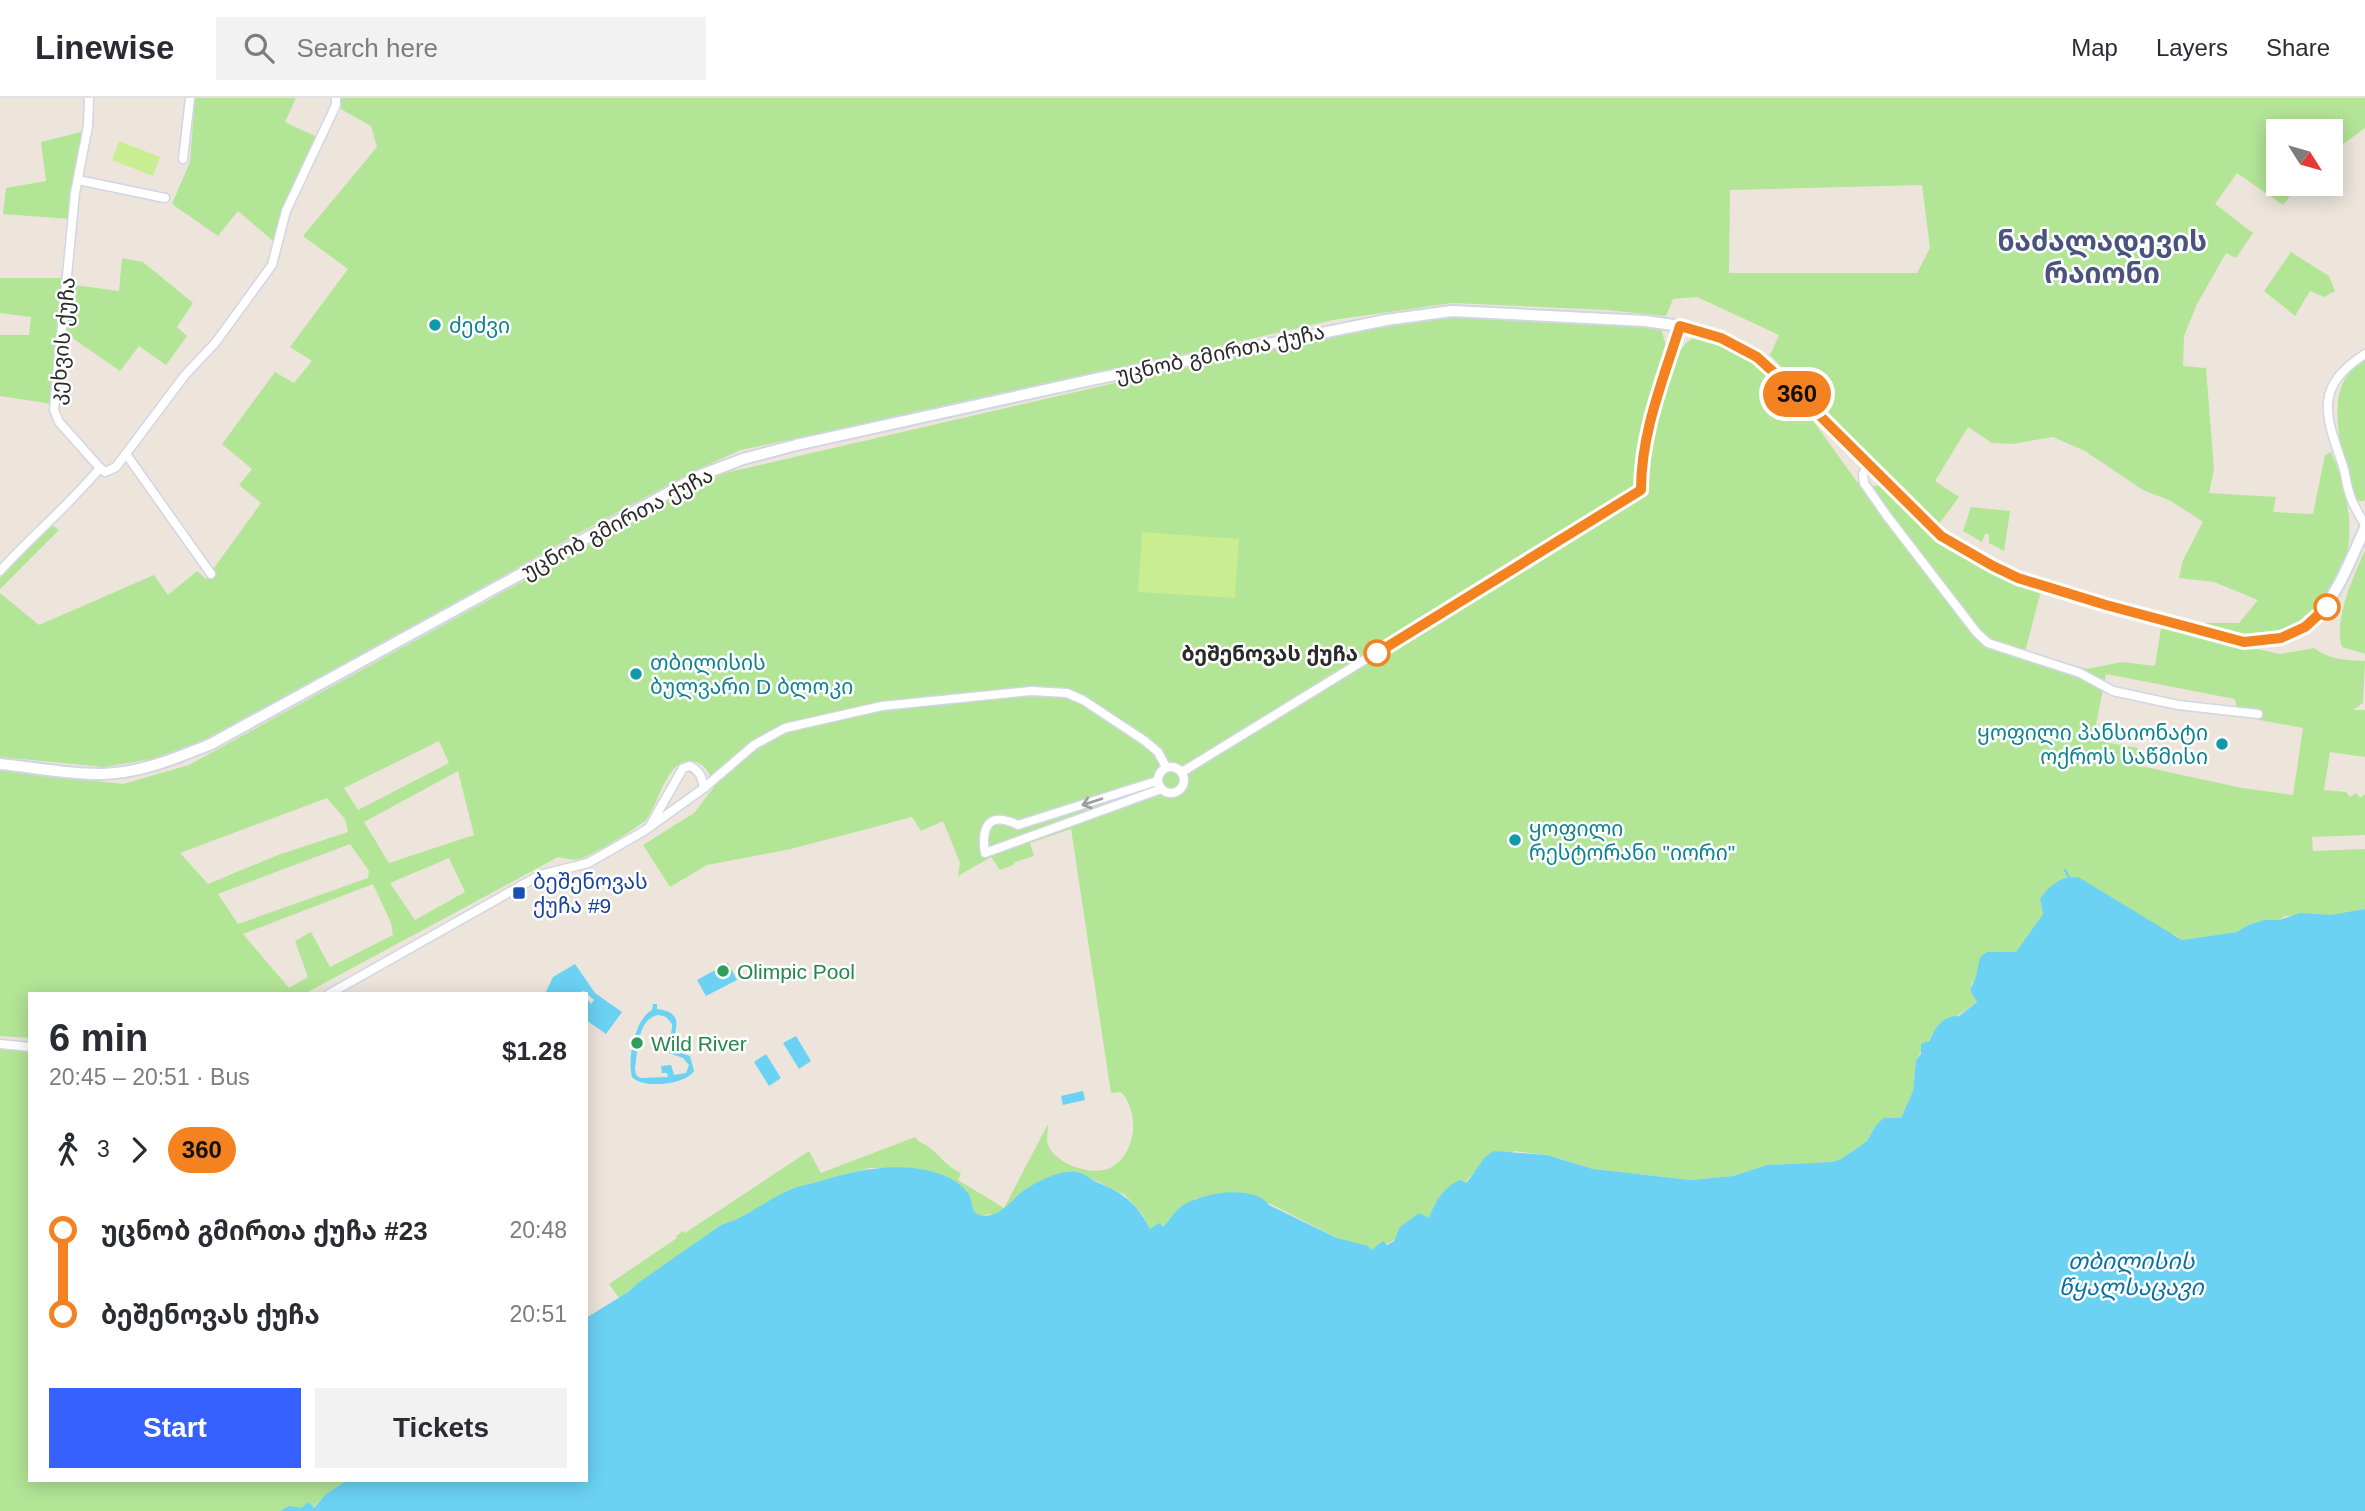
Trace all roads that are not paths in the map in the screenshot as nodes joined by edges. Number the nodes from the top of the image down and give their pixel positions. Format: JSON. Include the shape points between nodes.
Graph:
{"nodes":[{"id":1,"x":89,"y":98,"type":"edge"},
{"id":2,"x":190,"y":98,"type":"edge"},
{"id":3,"x":336,"y":98,"type":"edge"},
{"id":4,"x":183,"y":159,"type":"dead end"},
{"id":5,"x":78,"y":180,"type":"junction"},
{"id":6,"x":165,"y":198,"type":"dead end"},
{"id":7,"x":1680,"y":326,"type":"junction"},
{"id":8,"x":2365,"y":354,"type":"edge"},
{"id":9,"x":126,"y":454,"type":"junction"},
{"id":10,"x":1868,"y":464,"type":"junction"},
{"id":11,"x":100,"y":468,"type":"junction"},
{"id":12,"x":2365,"y":526,"type":"edge"},
{"id":13,"x":0,"y":571,"type":"edge"},
{"id":14,"x":211,"y":574,"type":"dead end"},
{"id":15,"x":2258,"y":714,"type":"dead end"},
{"id":16,"x":0,"y":764,"type":"edge"},
{"id":17,"x":1166,"y":767,"type":"junction"},
{"id":18,"x":1182,"y":772,"type":"junction"},
{"id":19,"x":1159,"y":785,"type":"junction"},
{"id":20,"x":704,"y":788,"type":"junction"},
{"id":21,"x":649,"y":828,"type":"junction"},
{"id":22,"x":333,"y":992,"type":"edge"},
{"id":23,"x":0,"y":1044,"type":"edge"},
{"id":24,"x":28,"y":1046,"type":"edge"}],
"edges":[{"from":1,"to":5,"type":"street","name":"კეხვის ქუჩა"},
{"from":2,"to":4,"type":"street"},
{"from":3,"to":9,"type":"street","via":[[286,211],[272,265]]},
{"from":5,"to":6,"type":"street"},
{"from":5,"to":11,"type":"street","name":"კეხვის ქუჩა","via":[[54,410],[59,422]]},
{"from":7,"to":10,"type":"main road","name":"უცნობ გმირთა ქუჩა","via":[[1721,338],[1757,357]]},
{"from":7,"to":16,"type":"main road","name":"უცნობ გმირთა ქუჩა","via":[[1452,311],[1161,365],[796,445],[701,475],[189,753],[139,769],[101,774]]},
{"from":7,"to":18,"type":"street","via":[[1649,422],[1641,490]]},
{"from":8,"to":12,"type":"street","via":[[2334,381],[2328,421],[2350,497]]},
{"from":9,"to":11,"type":"street","via":[[110,471]]},
{"from":9,"to":14,"type":"street"},
{"from":10,"to":12,"type":"main road","name":"უცნობ გმირთა ქუჩა","via":[[1941,536],[2018,578],[2244,642],[2281,638],[2305,627],[2327,607]]},
{"from":10,"to":15,"type":"street","via":[[1864,483],[1988,643],[2080,673],[2113,691],[2178,705]]},
{"from":11,"to":13,"type":"street"},
{"from":17,"to":18,"type":"street"},
{"from":17,"to":19,"type":"street","via":[[1160,772]]},
{"from":17,"to":20,"type":"street","via":[[1145,741],[1083,700],[1068,693],[1031,691],[882,706],[785,727],[754,745]]},
{"from":18,"to":19,"type":"street","via":[[1184,780],[1178,791],[1170,793]]},
{"from":19,"to":19,"type":"street","one_way":true,"via":[[1018,825],[996,820],[984,831],[985,853]]},
{"from":20,"to":21,"type":"street"},
{"from":20,"to":21,"type":"street","via":[[697,769],[683,768]]},
{"from":21,"to":22,"type":"street","via":[[588,863],[540,875]]},
{"from":23,"to":24,"type":"street"}]}
